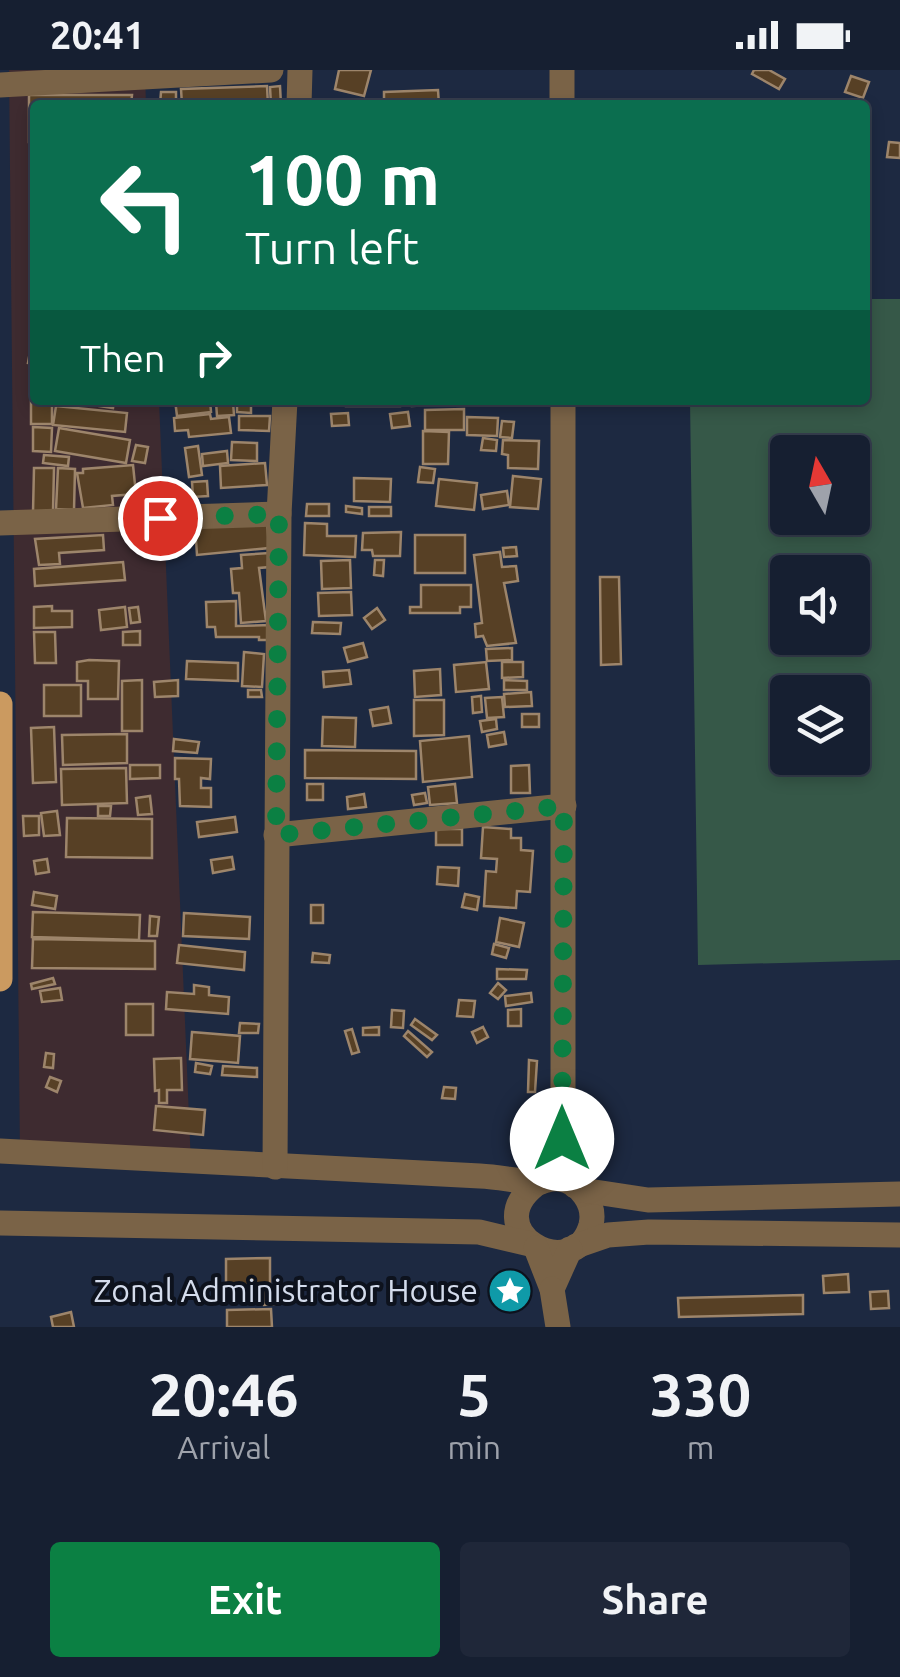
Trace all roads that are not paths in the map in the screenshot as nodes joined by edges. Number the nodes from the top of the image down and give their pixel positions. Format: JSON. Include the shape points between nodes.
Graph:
{"nodes":[{"id":1,"x":271,"y":70,"type":"edge"},
{"id":2,"x":300,"y":70,"type":"edge"},
{"id":3,"x":562,"y":70,"type":"edge"},
{"id":4,"x":0,"y":85,"type":"edge"},
{"id":5,"x":299,"y":100,"type":"edge"},
{"id":6,"x":562,"y":100,"type":"edge"},
{"id":7,"x":285,"y":405,"type":"edge"},
{"id":8,"x":563,"y":405,"type":"edge"},
{"id":9,"x":279,"y":514,"type":"junction"},
{"id":10,"x":0,"y":523,"type":"edge"},
{"id":11,"x":0,"y":704,"type":"edge"},
{"id":12,"x":1,"y":732,"type":"edge"},
{"id":13,"x":564,"y":806,"type":"junction"},
{"id":14,"x":276,"y":835,"type":"junction"},
{"id":15,"x":1,"y":926,"type":"edge"},
{"id":16,"x":0,"y":979,"type":"edge"},
{"id":17,"x":562,"y":1139,"type":"junction"},
{"id":18,"x":0,"y":1151,"type":"edge"},
{"id":19,"x":275,"y":1167,"type":"junction"},
{"id":20,"x":540,"y":1182,"type":"junction"},
{"id":21,"x":578,"y":1188,"type":"junction"},
{"id":22,"x":900,"y":1194,"type":"edge"},
{"id":23,"x":0,"y":1223,"type":"edge"},
{"id":24,"x":900,"y":1235,"type":"edge"},
{"id":25,"x":533,"y":1246,"type":"junction"},
{"id":26,"x":573,"y":1248,"type":"junction"},
{"id":27,"x":552,"y":1289,"type":"junction"},
{"id":28,"x":558,"y":1327,"type":"edge"}],
"edges":[{"from":1,"to":4,"type":"street"},
{"from":2,"to":5,"type":"street"},
{"from":3,"to":6,"type":"street"},
{"from":7,"to":9,"type":"street"},
{"from":8,"to":13,"type":"street"},
{"from":9,"to":10,"type":"street"},
{"from":9,"to":14,"type":"street"},
{"from":11,"to":12,"type":"main road"},
{"from":12,"to":15,"type":"main road"},
{"from":13,"to":14,"type":"street"},
{"from":13,"to":17,"type":"street"},
{"from":14,"to":19,"type":"street"},
{"from":15,"to":16,"type":"main road"},
{"from":17,"to":20,"type":"street"},
{"from":17,"to":21,"type":"street"},
{"from":18,"to":19,"type":"street"},
{"from":19,"to":20,"type":"street"},
{"from":20,"to":21,"type":"street","via":[[559,1179]]},
{"from":20,"to":25,"type":"street","via":[[517,1212],[522,1236]]},
{"from":21,"to":22,"type":"street","via":[[648,1200]]},
{"from":21,"to":26,"type":"street","via":[[592,1213]]},
{"from":23,"to":25,"type":"street","via":[[478,1232]]},
{"from":24,"to":26,"type":"street","via":[[649,1232],[608,1235]]},
{"from":25,"to":26,"type":"street","via":[[552,1253]]},
{"from":25,"to":27,"type":"street"},
{"from":26,"to":27,"type":"street"},
{"from":27,"to":28,"type":"street"}]}
